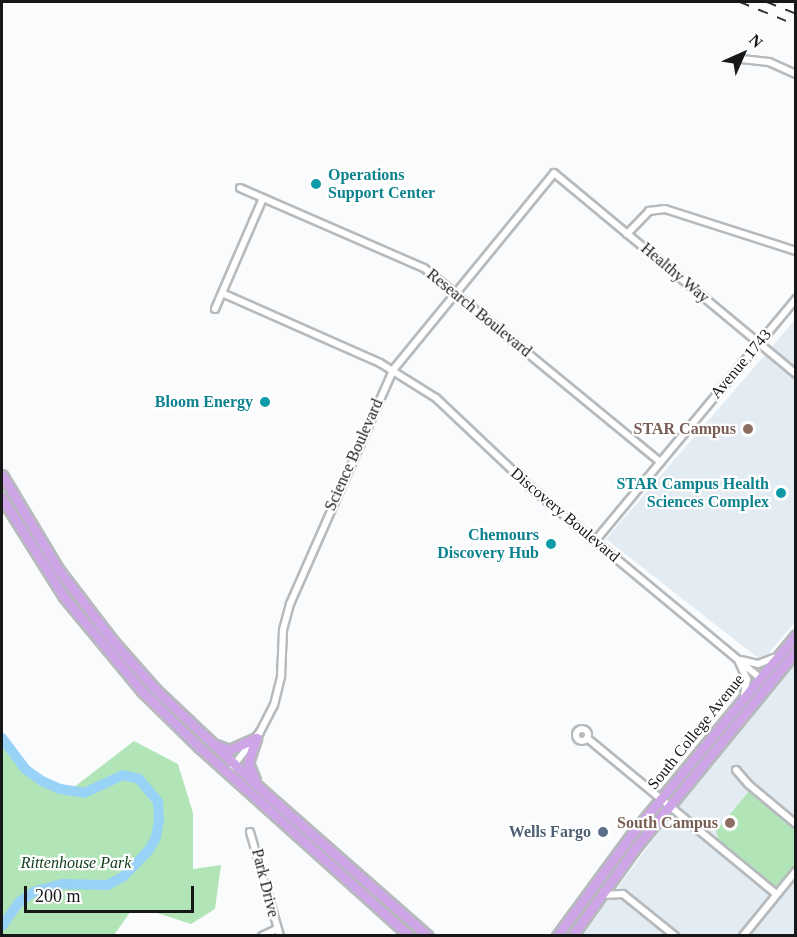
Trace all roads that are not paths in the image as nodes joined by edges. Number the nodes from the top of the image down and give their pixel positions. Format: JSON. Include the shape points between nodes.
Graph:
{"nodes":[{"id":1,"x":741,"y":59,"type":"dead end"},
{"id":2,"x":795,"y":74,"type":"edge"},
{"id":3,"x":554,"y":173,"type":"joint"},
{"id":4,"x":240,"y":188,"type":"dead end"},
{"id":5,"x":263,"y":198,"type":"junction"},
{"id":6,"x":627,"y":234,"type":"junction"},
{"id":7,"x":795,"y":251,"type":"edge"},
{"id":8,"x":455,"y":292,"type":"junction"},
{"id":9,"x":222,"y":293,"type":"junction"},
{"id":10,"x":795,"y":299,"type":"edge"},
{"id":11,"x":215,"y":309,"type":"dead end"},
{"id":12,"x":759,"y":343,"type":"junction"},
{"id":13,"x":393,"y":370,"type":"junction"},
{"id":14,"x":795,"y":374,"type":"edge"},
{"id":15,"x":660,"y":462,"type":"junction"},
{"id":16,"x":2,"y":475,"type":"edge"},
{"id":17,"x":2,"y":498,"type":"edge"},
{"id":18,"x":595,"y":541,"type":"junction"},
{"id":19,"x":795,"y":635,"type":"edge"},
{"id":20,"x":795,"y":651,"type":"edge"},
{"id":21,"x":778,"y":657,"type":"junction"},
{"id":22,"x":738,"y":659,"type":"junction"},
{"id":23,"x":760,"y":678,"type":"junction"},
{"id":24,"x":741,"y":701,"type":"junction"},
{"id":25,"x":202,"y":735,"type":"junction"},
{"id":26,"x":256,"y":738,"type":"junction"},
{"id":27,"x":587,"y":738,"type":"dead end"},
{"id":28,"x":234,"y":764,"type":"junction"},
{"id":29,"x":736,"y":770,"type":"dead end"},
{"id":30,"x":227,"y":773,"type":"junction"},
{"id":31,"x":264,"y":792,"type":"junction"},
{"id":32,"x":662,"y":798,"type":"junction"},
{"id":33,"x":670,"y":805,"type":"junction"},
{"id":34,"x":795,"y":824,"type":"edge"},
{"id":35,"x":250,"y":832,"type":"dead end"},
{"id":36,"x":795,"y":871,"type":"edge"},
{"id":37,"x":776,"y":894,"type":"junction"},
{"id":38,"x":602,"y":895,"type":"junction"},
{"id":39,"x":279,"y":932,"type":"edge"},
{"id":40,"x":262,"y":936,"type":"edge"},
{"id":41,"x":410,"y":936,"type":"edge"},
{"id":42,"x":428,"y":936,"type":"edge"},
{"id":43,"x":557,"y":936,"type":"edge"},
{"id":44,"x":572,"y":936,"type":"edge"},
{"id":45,"x":675,"y":936,"type":"edge"},
{"id":46,"x":742,"y":936,"type":"edge"}],
"edges":[{"from":1,"to":2,"type":"street","via":[[769,62]]},
{"from":3,"to":6,"type":"street","name":"Healthy Way"},
{"from":3,"to":8,"type":"street","name":"Science Boulevard"},
{"from":4,"to":5,"type":"street","name":"Research Boulevard"},
{"from":5,"to":8,"type":"street","name":"Research Boulevard","via":[[412,261]]},
{"from":5,"to":9,"type":"street"},
{"from":6,"to":7,"type":"street","via":[[649,211],[665,208]]},
{"from":6,"to":12,"type":"street","name":"Healthy Way"},
{"from":8,"to":13,"type":"street","name":"Science Boulevard"},
{"from":8,"to":15,"type":"street","name":"Research Boulevard"},
{"from":9,"to":11,"type":"street"},
{"from":9,"to":13,"type":"street","name":"Discovery Boulevard"},
{"from":10,"to":12,"type":"street","name":"Avenue 1743"},
{"from":12,"to":14,"type":"street","name":"Healthy Way"},
{"from":12,"to":15,"type":"street","name":"Avenue 1743"},
{"from":13,"to":18,"type":"street","name":"Discovery Boulevard","via":[[449,408],[518,476]]},
{"from":13,"to":26,"type":"street","name":"Science Boulevard","via":[[290,604],[283,630],[278,694]]},
{"from":15,"to":18,"type":"street","name":"Avenue 1743"},
{"from":16,"to":25,"type":"main road","via":[[53,561],[98,623],[155,689]]},
{"from":17,"to":30,"type":"main road","via":[[53,581],[105,650],[154,704]]},
{"from":18,"to":22,"type":"street","name":"Discovery Boulevard"},
{"from":19,"to":21,"type":"main road","name":"South College Avenue"},
{"from":20,"to":33,"type":"main road","name":"South College Avenue"},
{"from":21,"to":22,"type":"street","via":[[758,664]]},
{"from":21,"to":23,"type":"main road","name":"South College Avenue"},
{"from":22,"to":23,"type":"street","name":"Discovery Boulevard"},
{"from":22,"to":24,"type":"street","via":[[747,679]]},
{"from":23,"to":24,"type":"main road","name":"South College Avenue"},
{"from":24,"to":32,"type":"main road","name":"South College Avenue"},
{"from":25,"to":26,"type":"main road","via":[[229,750]]},
{"from":25,"to":28,"type":"main road"},
{"from":26,"to":28,"type":"street","name":"Science Boulevard"},
{"from":26,"to":31,"type":"main road","via":[[248,763]]},
{"from":27,"to":32,"type":"street"},
{"from":28,"to":30,"type":"street","name":"Science Boulevard"},
{"from":28,"to":31,"type":"main road"},
{"from":29,"to":34,"type":"street"},
{"from":30,"to":41,"type":"main road"},
{"from":31,"to":42,"type":"main road"},
{"from":32,"to":33,"type":"street"},
{"from":32,"to":43,"type":"main road","name":"South College Avenue"},
{"from":33,"to":37,"type":"street"},
{"from":33,"to":38,"type":"main road","name":"South College Avenue"},
{"from":35,"to":39,"type":"street","name":"Park Drive"},
{"from":36,"to":37,"type":"street"},
{"from":37,"to":46,"type":"street"},
{"from":38,"to":44,"type":"main road","name":"South College Avenue"},
{"from":38,"to":45,"type":"street","via":[[623,894]]},
{"from":39,"to":40,"type":"street"}]}
